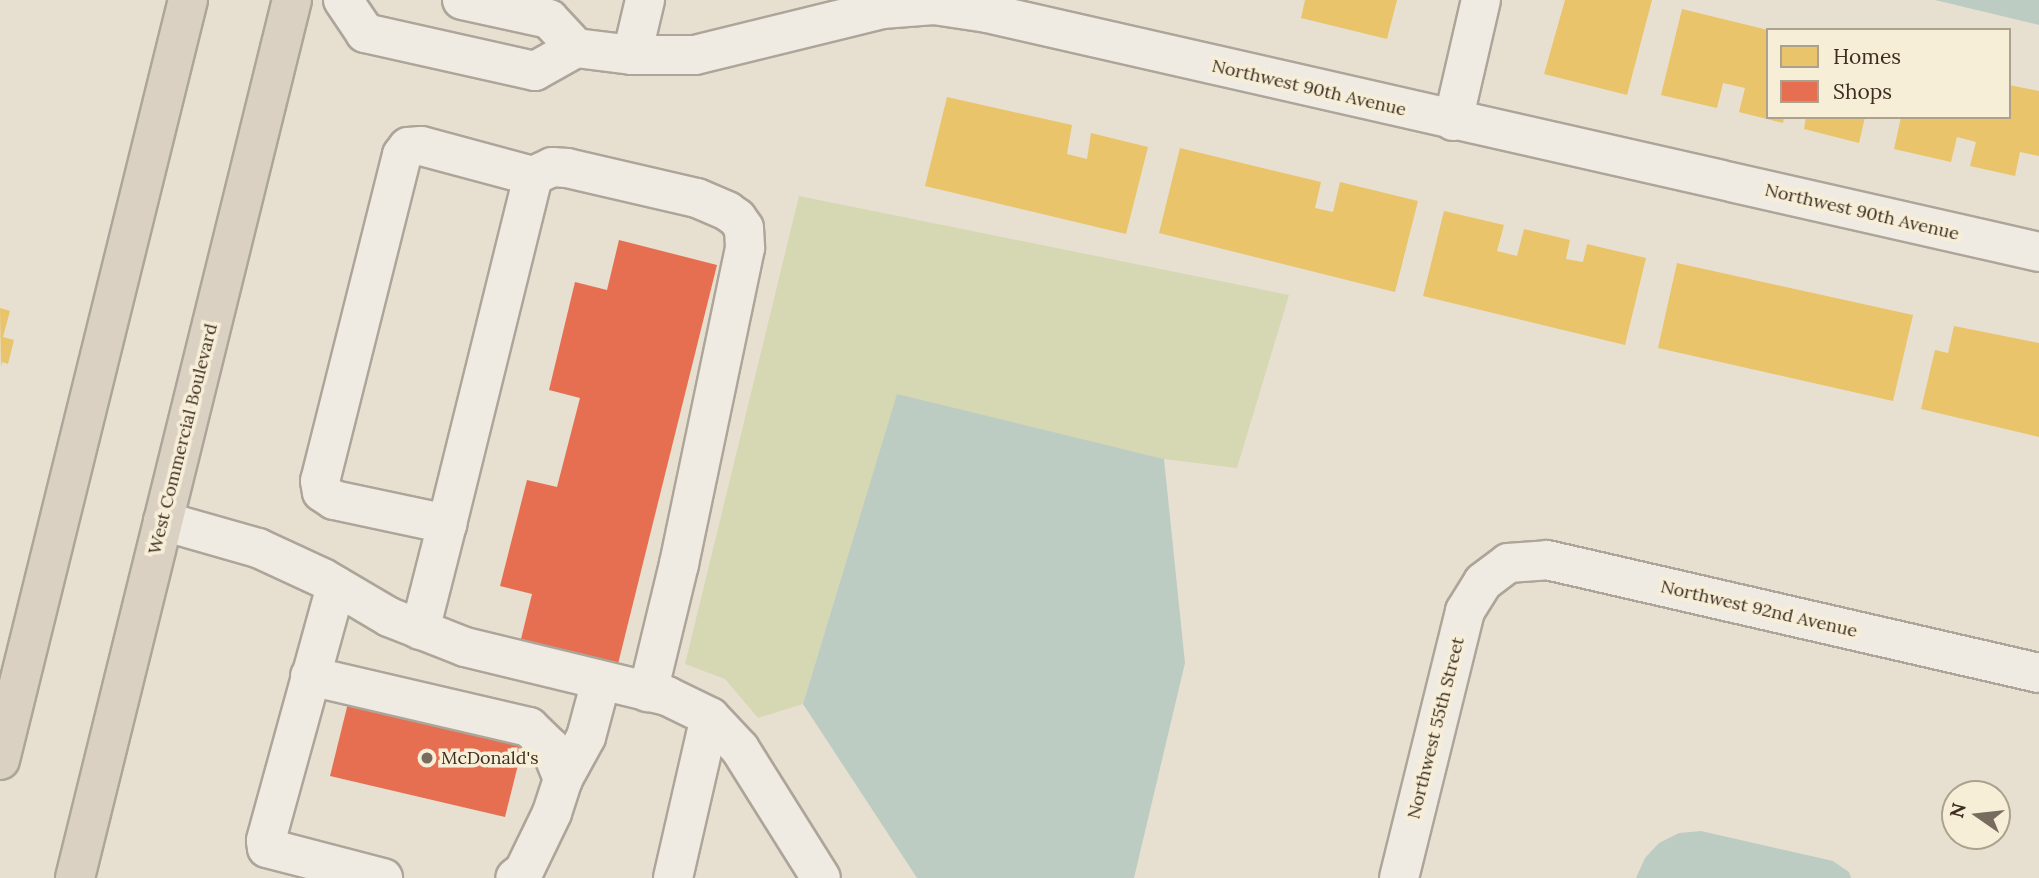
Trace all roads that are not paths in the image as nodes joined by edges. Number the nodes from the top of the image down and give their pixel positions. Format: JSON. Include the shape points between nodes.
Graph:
{"nodes":[{"id":1,"x":188,"y":0,"type":"edge"},
{"id":2,"x":292,"y":0,"type":"edge"},
{"id":3,"x":343,"y":0,"type":"edge"},
{"id":4,"x":462,"y":0,"type":"edge"},
{"id":5,"x":645,"y":0,"type":"edge"},
{"id":6,"x":1481,"y":0,"type":"edge"},
{"id":7,"x":576,"y":48,"type":"junction"},
{"id":8,"x":632,"y":55,"type":"junction"},
{"id":9,"x":1452,"y":121,"type":"junction"},
{"id":10,"x":533,"y":176,"type":"junction"},
{"id":11,"x":2039,"y":252,"type":"edge"},
{"id":12,"x":163,"y":521,"type":"junction"},
{"id":13,"x":447,"y":524,"type":"junction"},
{"id":14,"x":1483,"y":582,"type":"joint"},
{"id":15,"x":336,"y":586,"type":"junction"},
{"id":16,"x":420,"y":630,"type":"junction"},
{"id":17,"x":2039,"y":673,"type":"edge"},
{"id":18,"x":310,"y":677,"type":"junction"},
{"id":19,"x":601,"y":681,"type":"junction"},
{"id":20,"x":648,"y":692,"type":"junction"},
{"id":21,"x":710,"y":717,"type":"junction"},
{"id":22,"x":0,"y":760,"type":"edge"},
{"id":23,"x":563,"y":779,"type":"junction"},
{"id":24,"x":341,"y":874,"type":"edge"},
{"id":25,"x":75,"y":878,"type":"edge"},
{"id":26,"x":383,"y":878,"type":"edge"},
{"id":27,"x":515,"y":878,"type":"edge"},
{"id":28,"x":673,"y":878,"type":"edge"},
{"id":29,"x":821,"y":878,"type":"edge"},
{"id":30,"x":1399,"y":878,"type":"edge"}],
"edges":[{"from":1,"to":22,"type":"highway"},
{"from":2,"to":12,"type":"highway","name":"West Commercial Boulevard"},
{"from":3,"to":7,"type":"street","via":[[365,33],[535,71]]},
{"from":4,"to":7,"type":"street","via":[[549,19]]},
{"from":5,"to":8,"type":"street"},
{"from":6,"to":9,"type":"street"},
{"from":7,"to":8,"type":"street","name":"Northwest 90th Avenue"},
{"from":8,"to":9,"type":"street","name":"Northwest 90th Avenue","via":[[695,55],[881,9],[934,5],[987,13]]},
{"from":9,"to":11,"type":"street","name":"Northwest 90th Avenue"},
{"from":10,"to":13,"type":"street"},
{"from":10,"to":13,"type":"street","via":[[421,146],[408,147],[402,155],[324,467],[322,492],[334,500]]},
{"from":10,"to":20,"type":"street","via":[[552,167],[567,168],[697,198],[727,211],[744,228],[745,248]]},
{"from":12,"to":15,"type":"street","via":[[258,548]]},
{"from":12,"to":25,"type":"highway","name":"West Commercial Boulevard"},
{"from":13,"to":16,"type":"street"},
{"from":14,"to":17,"type":"street","name":"Northwest 92nd Avenue","via":[[1508,563],[1547,561]]},
{"from":14,"to":30,"type":"street","name":"Northwest 55th Street","via":[[1465,611]]},
{"from":15,"to":16,"type":"street"},
{"from":15,"to":18,"type":"street"},
{"from":16,"to":19,"type":"street","via":[[466,647]]},
{"from":18,"to":23,"type":"street","via":[[529,727],[550,747]]},
{"from":18,"to":24,"type":"street","via":[[267,848]]},
{"from":19,"to":20,"type":"street"},
{"from":19,"to":23,"type":"street","via":[[586,737]]},
{"from":20,"to":21,"type":"street"},
{"from":21,"to":28,"type":"street"},
{"from":21,"to":29,"type":"street","via":[[740,749]]},
{"from":23,"to":27,"type":"street","via":[[524,871]]},
{"from":24,"to":26,"type":"street"}]}
